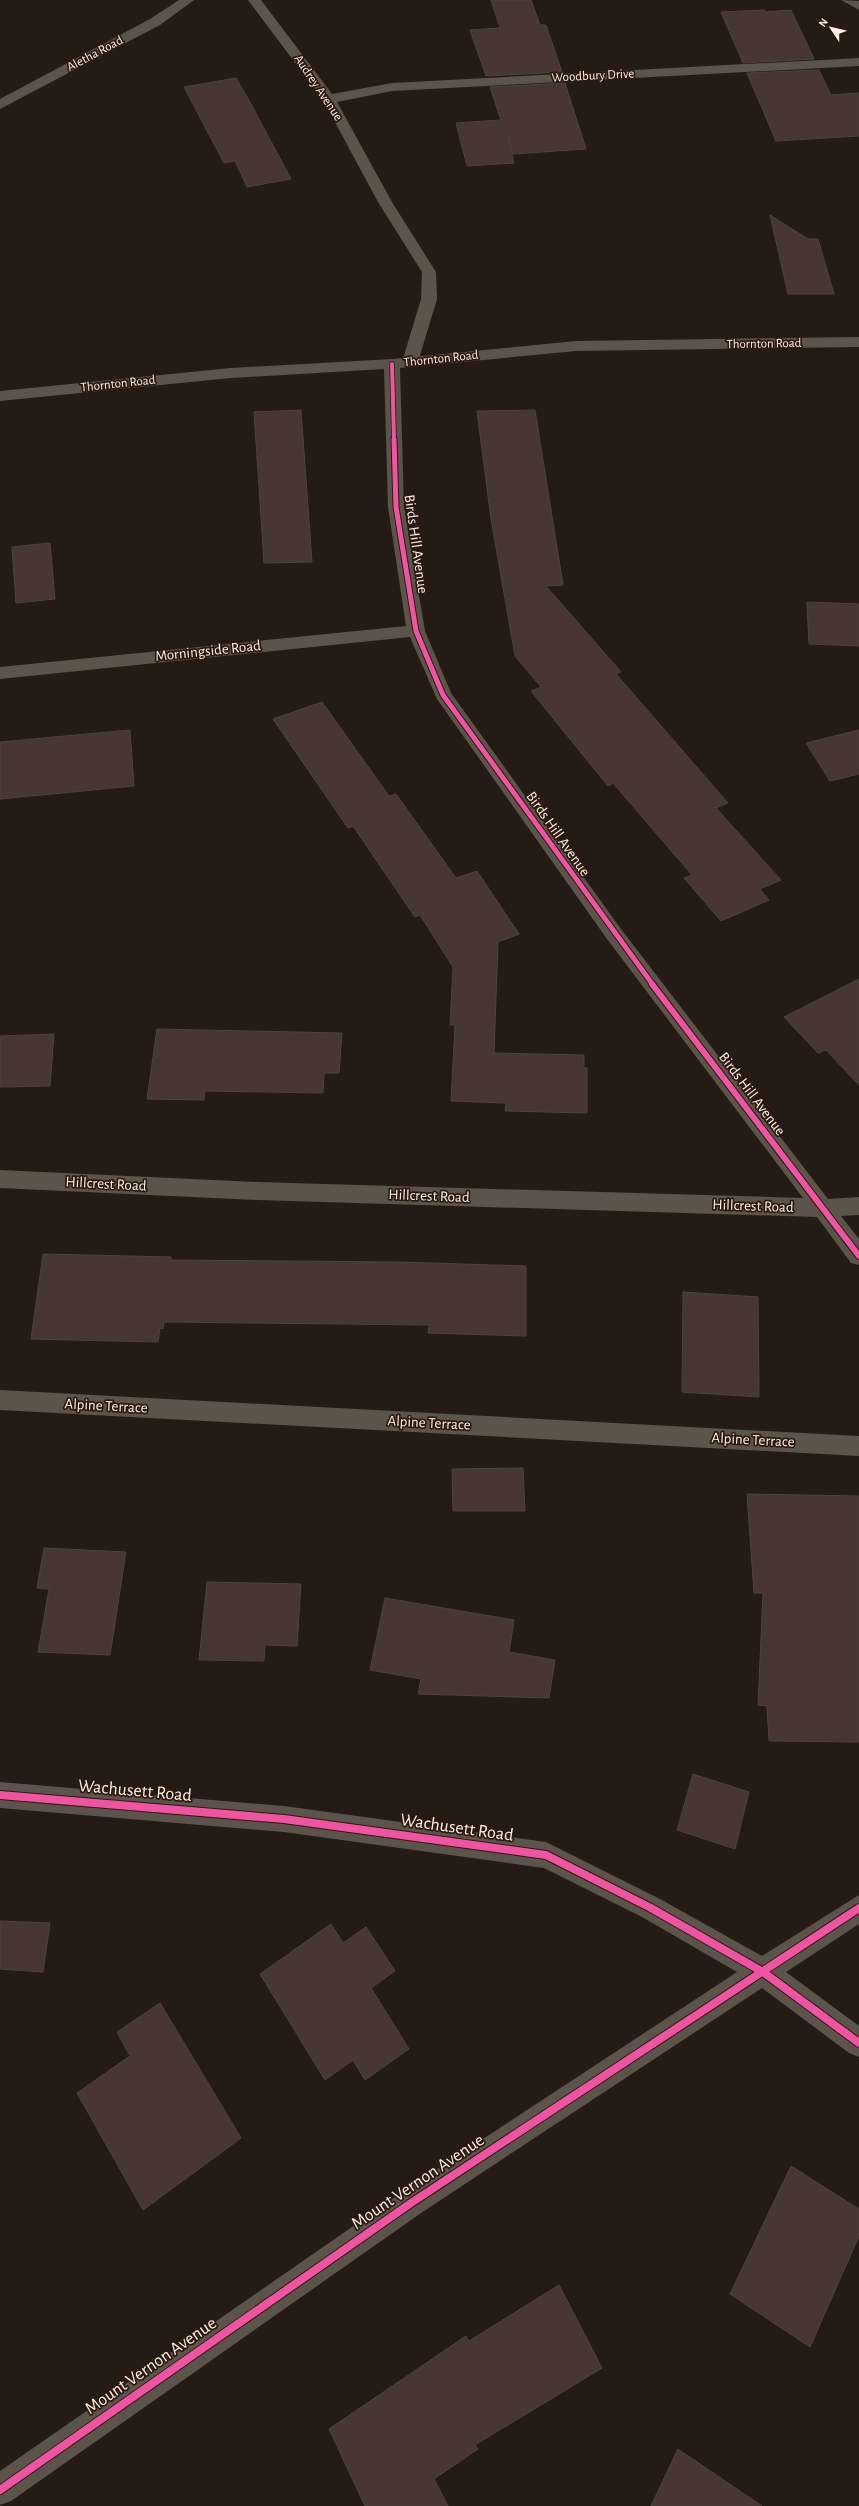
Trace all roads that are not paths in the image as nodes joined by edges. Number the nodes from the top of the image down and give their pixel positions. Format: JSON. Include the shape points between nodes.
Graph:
{"nodes":[{"id":1,"x":188,"y":0,"type":"edge"},
{"id":2,"x":254,"y":0,"type":"edge"},
{"id":3,"x":847,"y":0,"type":"edge"},
{"id":4,"x":859,"y":6,"type":"edge"},
{"id":5,"x":859,"y":62,"type":"edge"},
{"id":6,"x":329,"y":99,"type":"junction"},
{"id":7,"x":0,"y":105,"type":"edge"},
{"id":8,"x":859,"y":342,"type":"edge"},
{"id":9,"x":401,"y":363,"type":"junction"},
{"id":10,"x":0,"y":396,"type":"edge"},
{"id":11,"x":416,"y":631,"type":"junction"},
{"id":12,"x":0,"y":673,"type":"edge"},
{"id":13,"x":0,"y":1179,"type":"edge"},
{"id":14,"x":859,"y":1206,"type":"edge"},
{"id":15,"x":822,"y":1208,"type":"junction"},
{"id":16,"x":859,"y":1256,"type":"edge"},
{"id":17,"x":0,"y":1400,"type":"edge"},
{"id":18,"x":859,"y":1446,"type":"edge"},
{"id":19,"x":0,"y":1794,"type":"edge"},
{"id":20,"x":859,"y":1908,"type":"edge"},
{"id":21,"x":762,"y":1972,"type":"junction"},
{"id":22,"x":859,"y":2043,"type":"edge"},
{"id":23,"x":0,"y":2490,"type":"edge"}],
"edges":[{"from":1,"to":7,"type":"street","name":"Aletha Road","via":[[155,22]]},
{"from":2,"to":6,"type":"street","name":"Audrey Avenue"},
{"from":3,"to":4,"type":"street"},
{"from":5,"to":6,"type":"street","name":"Woodbury Drive","via":[[392,86]]},
{"from":6,"to":9,"type":"street","name":"Audrey Avenue","via":[[385,202],[429,272],[429,299]]},
{"from":8,"to":9,"type":"street","name":"Thornton Road","via":[[576,346]]},
{"from":9,"to":10,"type":"street","name":"Thornton Road","via":[[231,373]]},
{"from":9,"to":11,"type":"street","name":"Birds Hill Avenue","via":[[396,507]]},
{"from":11,"to":12,"type":"street","name":"Morningside Road"},
{"from":11,"to":15,"type":"street","name":"Birds Hill Avenue","via":[[443,695],[614,934]]},
{"from":13,"to":15,"type":"street","name":"Hillcrest Road","via":[[266,1192]]},
{"from":14,"to":15,"type":"street","name":"Hillcrest Road"},
{"from":15,"to":16,"type":"street","name":"Birds Hill Avenue"},
{"from":17,"to":18,"type":"street","name":"Alpine Terrace"},
{"from":19,"to":21,"type":"street","name":"Wachusett Road","via":[[284,1819],[546,1855],[651,1908]]},
{"from":20,"to":21,"type":"street","name":"Mount Vernon Avenue"},
{"from":21,"to":22,"type":"street","name":"Wachusett Road"},
{"from":21,"to":23,"type":"street","name":"Mount Vernon Avenue","via":[[411,2203]]}]}
